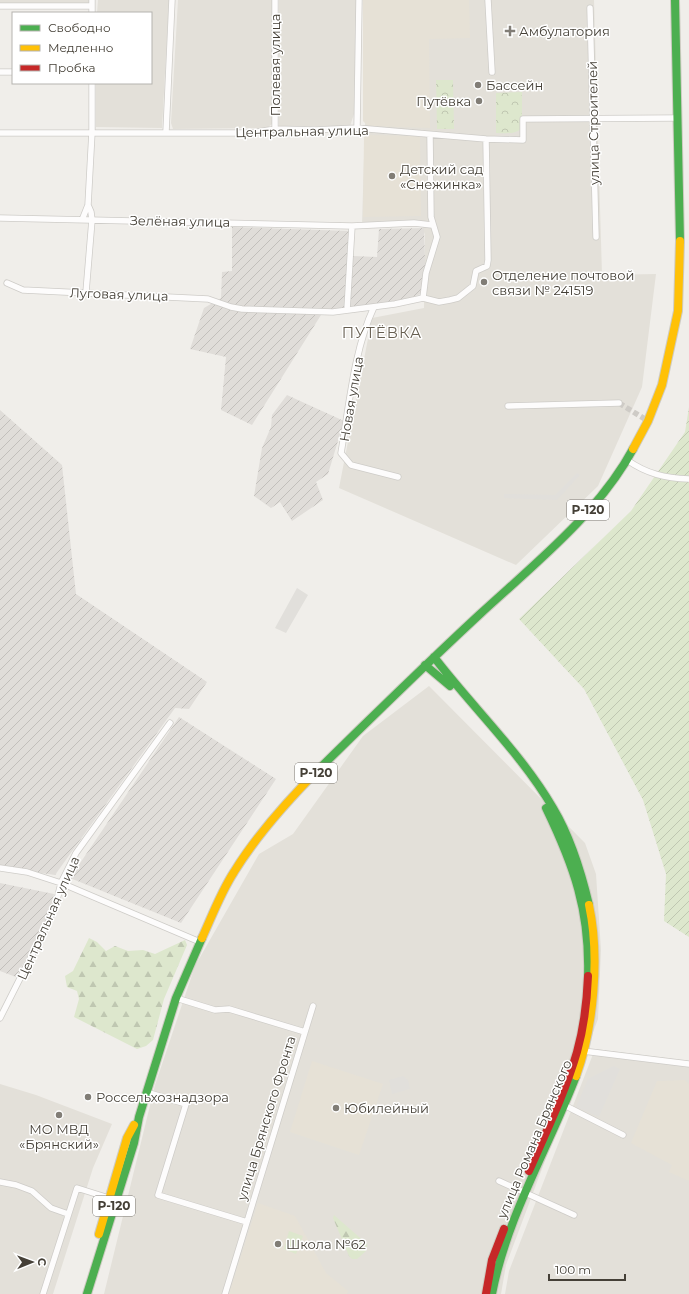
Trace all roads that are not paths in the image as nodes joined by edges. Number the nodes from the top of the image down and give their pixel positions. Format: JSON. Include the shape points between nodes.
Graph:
{"nodes":[{"id":1,"x":172,"y":0,"type":"edge"},
{"id":2,"x":275,"y":0,"type":"edge"},
{"id":3,"x":359,"y":0,"type":"edge"},
{"id":4,"x":488,"y":0,"type":"edge"},
{"id":5,"x":675,"y":0,"type":"edge"},
{"id":6,"x":92,"y":3,"type":"edge"},
{"id":7,"x":0,"y":6,"type":"edge"},
{"id":8,"x":590,"y":8,"type":"dead end"},
{"id":9,"x":0,"y":72,"type":"edge"},
{"id":10,"x":12,"y":72,"type":"edge"},
{"id":11,"x":492,"y":72,"type":"dead end"},
{"id":12,"x":92,"y":84,"type":"edge"},
{"id":13,"x":593,"y":118,"type":"junction"},
{"id":14,"x":678,"y":118,"type":"junction"},
{"id":15,"x":357,"y":128,"type":"junction"},
{"id":16,"x":275,"y":129,"type":"junction"},
{"id":17,"x":92,"y":132,"type":"junction"},
{"id":18,"x":166,"y":132,"type":"junction"},
{"id":19,"x":0,"y":133,"type":"edge"},
{"id":20,"x":430,"y":134,"type":"junction"},
{"id":21,"x":486,"y":140,"type":"junction"},
{"id":22,"x":88,"y":205,"type":"junction"},
{"id":23,"x":0,"y":218,"type":"edge"},
{"id":24,"x":82,"y":220,"type":"junction"},
{"id":25,"x":92,"y":220,"type":"junction"},
{"id":26,"x":432,"y":225,"type":"junction"},
{"id":27,"x":352,"y":226,"type":"junction"},
{"id":28,"x":596,"y":238,"type":"dead end"},
{"id":29,"x":7,"y":283,"type":"dead end"},
{"id":30,"x":86,"y":292,"type":"junction"},
{"id":31,"x":423,"y":298,"type":"junction"},
{"id":32,"x":374,"y":307,"type":"junction"},
{"id":33,"x":357,"y":309,"type":"junction"},
{"id":34,"x":347,"y":310,"type":"junction"},
{"id":35,"x":366,"y":323,"type":"junction"},
{"id":36,"x":619,"y":403,"type":"tunnel mouth"},
{"id":37,"x":508,"y":406,"type":"dead end"},
{"id":38,"x":628,"y":460,"type":"junction"},
{"id":39,"x":398,"y":477,"type":"dead end"},
{"id":40,"x":689,"y":479,"type":"edge"},
{"id":41,"x":434,"y":657,"type":"junction"},
{"id":42,"x":425,"y":664,"type":"junction"},
{"id":43,"x":170,"y":723,"type":"dead end"},
{"id":44,"x":0,"y":868,"type":"edge"},
{"id":45,"x":61,"y":884,"type":"junction"},
{"id":46,"x":200,"y":942,"type":"junction"},
{"id":47,"x":176,"y":998,"type":"junction"},
{"id":48,"x":313,"y":1006,"type":"dead end"},
{"id":49,"x":0,"y":1016,"type":"edge"},
{"id":50,"x":305,"y":1032,"type":"junction"},
{"id":51,"x":583,"y":1051,"type":"junction"},
{"id":52,"x":689,"y":1064,"type":"edge"},
{"id":53,"x":146,"y":1092,"type":"junction"},
{"id":54,"x":564,"y":1105,"type":"junction"},
{"id":55,"x":623,"y":1135,"type":"dead end"},
{"id":56,"x":499,"y":1181,"type":"dead end"},
{"id":57,"x":0,"y":1182,"type":"edge"},
{"id":58,"x":523,"y":1191,"type":"junction"},
{"id":59,"x":113,"y":1199,"type":"junction"},
{"id":60,"x":68,"y":1214,"type":"junction"},
{"id":61,"x":574,"y":1215,"type":"dead end"},
{"id":62,"x":247,"y":1222,"type":"junction"},
{"id":63,"x":43,"y":1294,"type":"edge"},
{"id":64,"x":81,"y":1294,"type":"edge"},
{"id":65,"x":87,"y":1294,"type":"edge"},
{"id":66,"x":225,"y":1294,"type":"edge"},
{"id":67,"x":486,"y":1294,"type":"edge"},
{"id":68,"x":492,"y":1294,"type":"edge"}],
"edges":[{"from":1,"to":18,"type":"street"},
{"from":2,"to":16,"type":"street","name":"Полевая улица"},
{"from":3,"to":15,"type":"street"},
{"from":4,"to":11,"type":"street"},
{"from":5,"to":14,"type":"main road","number":"Р-120"},
{"from":6,"to":7,"type":"street"},
{"from":8,"to":13,"type":"street","name":"улица Строителей"},
{"from":9,"to":10,"type":"street"},
{"from":12,"to":17,"type":"street"},
{"from":13,"to":14,"type":"street","name":"Центральная улица"},
{"from":13,"to":21,"type":"street","name":"Центральная улица","via":[[523,119],[523,140]]},
{"from":13,"to":28,"type":"street","name":"улица Строителей"},
{"from":14,"to":38,"type":"main road","number":"Р-120","via":[[683,215],[678,312],[669,356],[653,409]]},
{"from":15,"to":16,"type":"street","name":"Центральная улица"},
{"from":15,"to":20,"type":"street","name":"Центральная улица"},
{"from":16,"to":18,"type":"street","name":"Центральная улица","via":[[251,133]]},
{"from":17,"to":18,"type":"street","name":"Центральная улица"},
{"from":17,"to":19,"type":"street","name":"Центральная улица"},
{"from":17,"to":22,"type":"street"},
{"from":20,"to":21,"type":"street","name":"Центральная улица"},
{"from":20,"to":26,"type":"street"},
{"from":21,"to":31,"type":"street","via":[[487,266],[476,271],[473,286],[458,298],[439,302]]},
{"from":22,"to":24,"type":"street"},
{"from":22,"to":25,"type":"street"},
{"from":23,"to":24,"type":"street","name":"Зелёная улица"},
{"from":24,"to":25,"type":"street","name":"Зелёная улица"},
{"from":25,"to":27,"type":"street","name":"Зелёная улица"},
{"from":25,"to":30,"type":"street"},
{"from":26,"to":27,"type":"street","name":"Зелёная улица","via":[[414,223]]},
{"from":26,"to":31,"type":"street","via":[[437,237],[426,273]]},
{"from":27,"to":34,"type":"street"},
{"from":29,"to":30,"type":"street","name":"Луговая улица","via":[[23,290]]},
{"from":30,"to":34,"type":"street","name":"Луговая улица","via":[[208,299],[231,307],[333,312]]},
{"from":31,"to":32,"type":"street","name":"Луговая улица"},
{"from":32,"to":33,"type":"street","name":"Луговая улица"},
{"from":32,"to":35,"type":"street","name":"Новая улица"},
{"from":33,"to":34,"type":"street","name":"Луговая улица"},
{"from":33,"to":35,"type":"street","via":[[362,312]]},
{"from":35,"to":39,"type":"street","name":"Новая улица","via":[[341,453],[351,465]]},
{"from":36,"to":37,"type":"street"},
{"from":38,"to":40,"type":"street","via":[[665,478]]},
{"from":38,"to":41,"type":"main road","number":"Р-120","via":[[600,498],[557,543]]},
{"from":41,"to":42,"type":"main road","number":"Р-120"},
{"from":41,"to":51,"type":"main road","name":"улица Романа Брянского","via":[[451,681],[533,777],[576,856],[588,898],[593,944],[592,1005]]},
{"from":42,"to":46,"type":"main road","number":"Р-120","via":[[296,792],[261,833],[233,873]]},
{"from":42,"to":58,"type":"main road","name":"улица Романа Брянского","via":[[446,680],[530,781],[563,843],[580,891],[586,918],[586,1005],[577,1051]]},
{"from":43,"to":45,"type":"street","name":"Центральная улица","via":[[76,853]]},
{"from":44,"to":45,"type":"street","via":[[27,872]]},
{"from":45,"to":46,"type":"street"},
{"from":45,"to":49,"type":"street","name":"Центральная улица","via":[[48,923]]},
{"from":46,"to":47,"type":"main road","number":"Р-120"},
{"from":47,"to":50,"type":"street","name":"улица Брянского Фронта","via":[[215,1010],[229,1009]]},
{"from":47,"to":53,"type":"main road","number":"Р-120"},
{"from":48,"to":50,"type":"street"},
{"from":50,"to":62,"type":"street","name":"улица Брянского Фронта"},
{"from":51,"to":52,"type":"street"},
{"from":51,"to":54,"type":"main road","name":"улица Романа Брянского"},
{"from":53,"to":59,"type":"main road","number":"Р-120","via":[[134,1143]]},
{"from":53,"to":62,"type":"street","via":[[186,1104],[158,1195]]},
{"from":54,"to":55,"type":"street"},
{"from":54,"to":58,"type":"main road","name":"улица Романа Брянского"},
{"from":56,"to":58,"type":"street"},
{"from":57,"to":60,"type":"street","via":[[32,1191],[51,1208]]},
{"from":58,"to":61,"type":"street"},
{"from":58,"to":67,"type":"main road","name":"улица Романа Брянского","via":[[498,1241]]},
{"from":58,"to":68,"type":"main road","name":"улица Романа Брянского","via":[[505,1238]]},
{"from":59,"to":60,"type":"street","via":[[77,1188]]},
{"from":59,"to":64,"type":"main road"},
{"from":59,"to":65,"type":"main road","number":"Р-120"},
{"from":60,"to":63,"type":"street"},
{"from":62,"to":66,"type":"street","name":"улица Брянского Фронта"}]}
